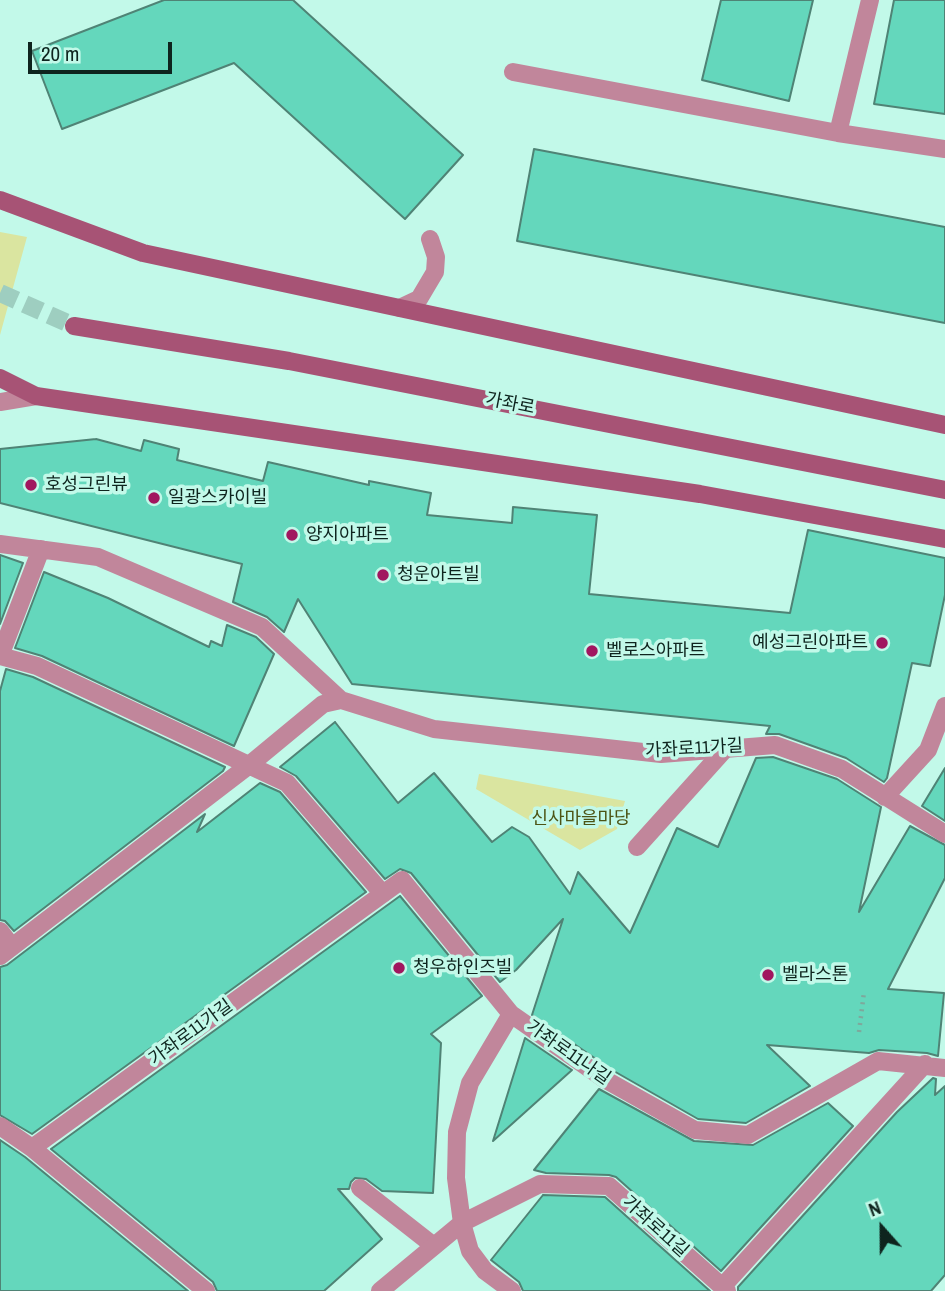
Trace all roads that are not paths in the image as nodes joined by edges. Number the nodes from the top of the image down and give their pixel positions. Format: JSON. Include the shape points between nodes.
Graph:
{"nodes":[{"id":1,"x":870,"y":0,"type":"edge"},
{"id":2,"x":513,"y":72,"type":"dead end"},
{"id":3,"x":838,"y":134,"type":"junction"},
{"id":4,"x":945,"y":149,"type":"edge"},
{"id":5,"x":3,"y":202,"type":"edge"},
{"id":6,"x":429,"y":239,"type":"dead end"},
{"id":7,"x":400,"y":308,"type":"junction"},
{"id":8,"x":74,"y":326,"type":"tunnel mouth"},
{"id":9,"x":0,"y":379,"type":"edge"},
{"id":10,"x":36,"y":396,"type":"junction"},
{"id":11,"x":0,"y":402,"type":"edge"},
{"id":12,"x":945,"y":425,"type":"edge"},
{"id":13,"x":945,"y":490,"type":"edge"},
{"id":14,"x":945,"y":539,"type":"edge"},
{"id":15,"x":0,"y":544,"type":"edge"},
{"id":16,"x":41,"y":549,"type":"junction"},
{"id":17,"x":0,"y":656,"type":"edge"},
{"id":18,"x":341,"y":700,"type":"junction"},
{"id":19,"x":945,"y":706,"type":"edge"},
{"id":20,"x":727,"y":747,"type":"junction"},
{"id":21,"x":248,"y":766,"type":"junction"},
{"id":22,"x":885,"y":797,"type":"junction"},
{"id":23,"x":945,"y":834,"type":"edge"},
{"id":24,"x":637,"y":847,"type":"dead end"},
{"id":25,"x":383,"y":894,"type":"junction"},
{"id":26,"x":0,"y":931,"type":"edge"},
{"id":27,"x":6,"y":951,"type":"edge"},
{"id":28,"x":512,"y":1014,"type":"junction"},
{"id":29,"x":925,"y":1065,"type":"junction"},
{"id":30,"x":945,"y":1068,"type":"edge"},
{"id":31,"x":0,"y":1126,"type":"edge"},
{"id":32,"x":32,"y":1148,"type":"junction"},
{"id":33,"x":360,"y":1188,"type":"dead end"},
{"id":34,"x":462,"y":1223,"type":"junction"},
{"id":35,"x":434,"y":1246,"type":"junction"},
{"id":36,"x":724,"y":1289,"type":"edge"},
{"id":37,"x":206,"y":1291,"type":"edge"},
{"id":38,"x":380,"y":1291,"type":"edge"},
{"id":39,"x":512,"y":1291,"type":"edge"}],
"edges":[{"from":1,"to":3,"type":"street"},
{"from":2,"to":3,"type":"street"},
{"from":3,"to":4,"type":"street"},
{"from":5,"to":7,"type":"main road","via":[[143,253]]},
{"from":6,"to":7,"type":"street","via":[[436,257],[435,272],[419,299]]},
{"from":7,"to":12,"type":"main road"},
{"from":8,"to":13,"type":"main road","name":"가좌로","via":[[289,360]]},
{"from":9,"to":10,"type":"main road"},
{"from":10,"to":11,"type":"street"},
{"from":10,"to":14,"type":"main road","via":[[701,494]]},
{"from":15,"to":16,"type":"street","name":"가좌로11가길"},
{"from":16,"to":17,"type":"street"},
{"from":16,"to":18,"type":"street","name":"가좌로11가길","via":[[98,557],[262,627]]},
{"from":17,"to":21,"type":"street","via":[[37,666]]},
{"from":18,"to":20,"type":"street","name":"가좌로11가길","via":[[434,730],[661,754]]},
{"from":18,"to":21,"type":"street","via":[[323,704]]},
{"from":19,"to":22,"type":"street","via":[[928,750]]},
{"from":20,"to":22,"type":"street","name":"가좌로11가길","via":[[775,745],[842,769]]},
{"from":20,"to":24,"type":"street"},
{"from":21,"to":25,"type":"street","via":[[287,783]]},
{"from":21,"to":27,"type":"street"},
{"from":22,"to":23,"type":"street","name":"가좌로11가길"},
{"from":25,"to":28,"type":"street","name":"가좌로11가길","via":[[402,880]]},
{"from":25,"to":32,"type":"street","name":"가좌로11가길"},
{"from":26,"to":27,"type":"street"},
{"from":28,"to":29,"type":"street","name":"가좌로11나길","via":[[606,1080],[695,1130],[748,1135],[878,1061]]},
{"from":28,"to":34,"type":"street","name":"가좌로11나길","via":[[470,1083],[457,1132],[456,1178]]},
{"from":29,"to":30,"type":"street","name":"가좌로11나길"},
{"from":29,"to":36,"type":"street"},
{"from":31,"to":32,"type":"street"},
{"from":32,"to":37,"type":"street"},
{"from":33,"to":35,"type":"street"},
{"from":34,"to":35,"type":"street"},
{"from":34,"to":36,"type":"street","name":"가좌로11길","via":[[540,1184],[609,1186]]},
{"from":34,"to":39,"type":"street","via":[[470,1251],[485,1271]]},
{"from":35,"to":38,"type":"street"}]}
